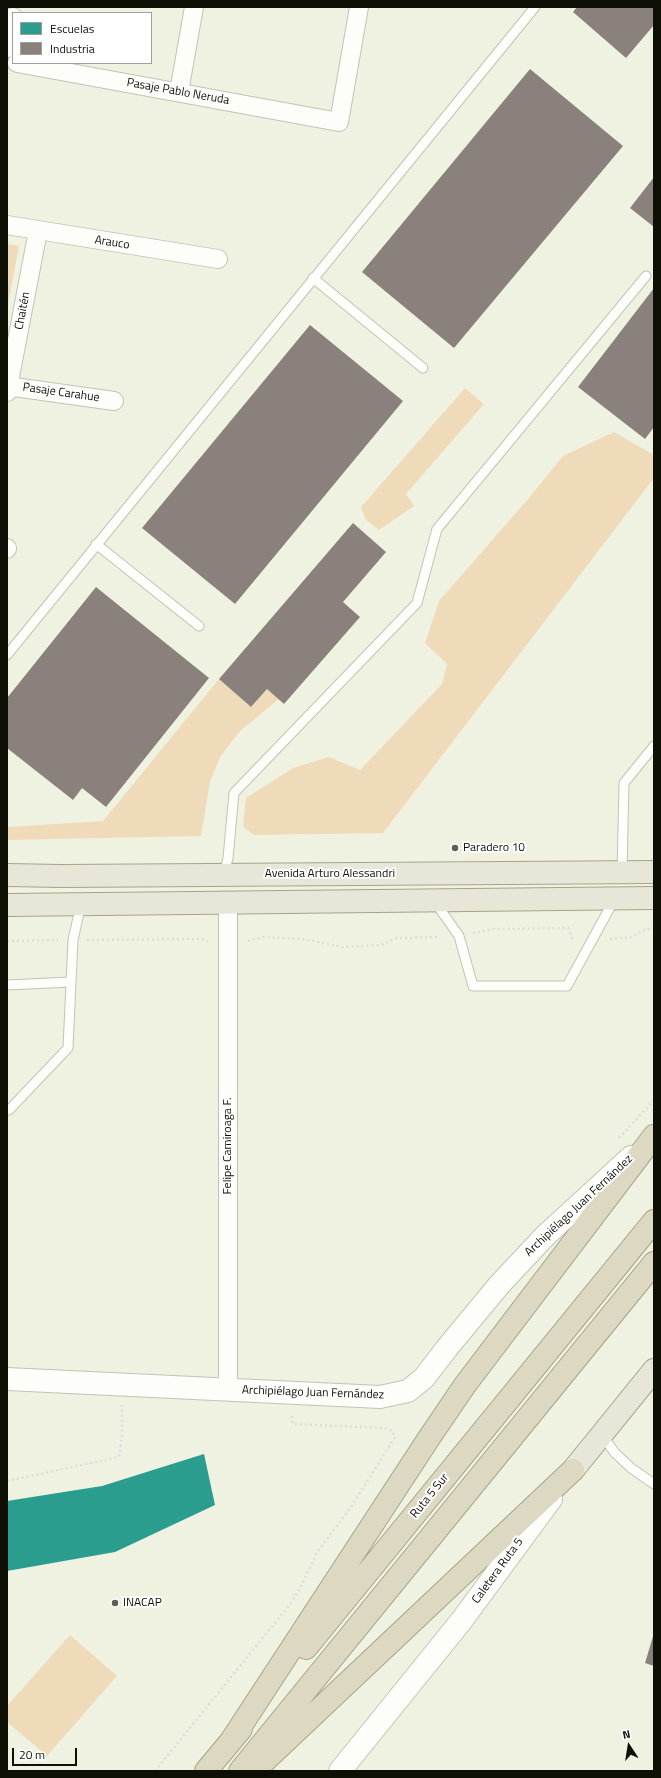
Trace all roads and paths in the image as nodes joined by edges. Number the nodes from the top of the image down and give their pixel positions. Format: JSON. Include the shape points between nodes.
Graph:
{"nodes":[{"id":1,"x":194,"y":7,"type":"edge"},
{"id":2,"x":359,"y":7,"type":"edge"},
{"id":3,"x":535,"y":7,"type":"edge"},
{"id":4,"x":12,"y":22,"type":"edge"},
{"id":5,"x":7,"y":48,"type":"edge"},
{"id":6,"x":23,"y":64,"type":"edge"},
{"id":7,"x":179,"y":92,"type":"junction"},
{"id":8,"x":7,"y":226,"type":"edge"},
{"id":9,"x":38,"y":231,"type":"junction"},
{"id":10,"x":218,"y":260,"type":"dead end"},
{"id":11,"x":646,"y":276,"type":"dead end"},
{"id":12,"x":313,"y":278,"type":"junction"},
{"id":13,"x":423,"y":368,"type":"dead end"},
{"id":14,"x":7,"y":388,"type":"edge"},
{"id":15,"x":114,"y":401,"type":"dead end"},
{"id":16,"x":96,"y":544,"type":"junction"},
{"id":17,"x":199,"y":626,"type":"dead end"},
{"id":18,"x":7,"y":655,"type":"edge"},
{"id":19,"x":654,"y":746,"type":"edge"},
{"id":20,"x":654,"y":872,"type":"edge"},
{"id":21,"x":622,"y":873,"type":"junction"},
{"id":22,"x":224,"y":874,"type":"junction"},
{"id":23,"x":7,"y":875,"type":"edge"},
{"id":24,"x":654,"y":898,"type":"edge"},
{"id":25,"x":615,"y":899,"type":"junction"},
{"id":26,"x":434,"y":900,"type":"junction"},
{"id":27,"x":228,"y":903,"type":"junction"},
{"id":28,"x":81,"y":904,"type":"junction"},
{"id":29,"x":7,"y":905,"type":"edge"},
{"id":30,"x":73,"y":940,"type":"junction"},
{"id":31,"x":7,"y":941,"type":"edge"},
{"id":32,"x":228,"y":945,"type":"junction"},
{"id":33,"x":71,"y":982,"type":"junction"},
{"id":34,"x":7,"y":985,"type":"edge"},
{"id":35,"x":9,"y":1110,"type":"dead end"},
{"id":36,"x":654,"y":1136,"type":"edge"},
{"id":37,"x":654,"y":1221,"type":"edge"},
{"id":38,"x":654,"y":1263,"type":"edge"},
{"id":39,"x":654,"y":1370,"type":"edge"},
{"id":40,"x":7,"y":1379,"type":"edge"},
{"id":41,"x":122,"y":1384,"type":"junction"},
{"id":42,"x":228,"y":1389,"type":"junction"},
{"id":43,"x":287,"y":1392,"type":"junction"},
{"id":44,"x":602,"y":1435,"type":"junction"},
{"id":45,"x":574,"y":1470,"type":"junction"},
{"id":46,"x":7,"y":1481,"type":"edge"},
{"id":47,"x":654,"y":1484,"type":"edge"},
{"id":48,"x":231,"y":1741,"type":"junction"},
{"id":49,"x":155,"y":1771,"type":"edge"},
{"id":50,"x":206,"y":1771,"type":"edge"},
{"id":51,"x":240,"y":1771,"type":"edge"},
{"id":52,"x":255,"y":1771,"type":"edge"},
{"id":53,"x":340,"y":1771,"type":"edge"}],
"edges":[{"from":1,"to":7,"type":"street"},
{"from":2,"to":7,"type":"street","name":"Pasaje Pablo Neruda","via":[[339,122]]},
{"from":3,"to":12,"type":"lane"},
{"from":4,"to":5,"type":"street"},
{"from":6,"to":7,"type":"street","name":"Pasaje Pablo Neruda"},
{"from":8,"to":9,"type":"street","name":"Arauco"},
{"from":9,"to":10,"type":"street","name":"Arauco"},
{"from":9,"to":14,"type":"street","name":"Chaitén"},
{"from":11,"to":22,"type":"lane","via":[[437,529],[417,603],[234,793],[228,858]]},
{"from":12,"to":13,"type":"lane"},
{"from":12,"to":16,"type":"lane"},
{"from":14,"to":15,"type":"street","name":"Pasaje Carahue"},
{"from":16,"to":17,"type":"lane"},
{"from":16,"to":18,"type":"lane"},
{"from":19,"to":21,"type":"lane","via":[[624,783]]},
{"from":20,"to":21,"type":"main road","name":"Avenida Arturo Alessandri"},
{"from":21,"to":22,"type":"main road","name":"Avenida Arturo Alessandri"},
{"from":22,"to":23,"type":"main road","name":"Avenida Arturo Alessandri"},
{"from":24,"to":25,"type":"main road"},
{"from":25,"to":26,"type":"main road"},
{"from":25,"to":26,"type":"lane","via":[[566,986],[473,986],[459,936]]},
{"from":26,"to":27,"type":"main road"},
{"from":27,"to":28,"type":"main road"},
{"from":27,"to":32,"type":"street","name":"Felipe Camiroaga F."},
{"from":28,"to":29,"type":"main road"},
{"from":28,"to":30,"type":"lane"},
{"from":30,"to":31,"type":"path"},
{"from":30,"to":32,"type":"path","via":[[201,939]]},
{"from":30,"to":33,"type":"lane"},
{"from":32,"to":42,"type":"street","name":"Felipe Camiroaga F."},
{"from":33,"to":34,"type":"lane"},
{"from":33,"to":35,"type":"lane","via":[[68,1048]]},
{"from":36,"to":43,"type":"street","name":"Archipiélago Juan Fernández","via":[[545,1236],[500,1284],[424,1378],[408,1391],[380,1397]]},
{"from":36,"to":48,"type":"highway","via":[[449,1409]]},
{"from":37,"to":48,"type":"highway","name":"Ruta 5 Sur"},
{"from":38,"to":51,"type":"highway"},
{"from":39,"to":44,"type":"main road","name":"Caletera Ruta 5"},
{"from":40,"to":41,"type":"street","name":"Archipiélago Juan Fernández"},
{"from":41,"to":42,"type":"street","name":"Archipiélago Juan Fernández"},
{"from":41,"to":46,"type":"path","via":[[120,1457]]},
{"from":42,"to":43,"type":"street","name":"Archipiélago Juan Fernández"},
{"from":43,"to":49,"type":"path","via":[[292,1424],[386,1428],[392,1431],[394,1440],[351,1507],[318,1551],[291,1603]]},
{"from":44,"to":45,"type":"main road","name":"Caletera Ruta 5"},
{"from":44,"to":47,"type":"lane","via":[[615,1453]]},
{"from":45,"to":52,"type":"highway"},
{"from":45,"to":53,"type":"street","name":"Caletera Ruta 5","via":[[462,1620]]},
{"from":48,"to":50,"type":"highway","name":"Ruta 5 Sur"}]}
